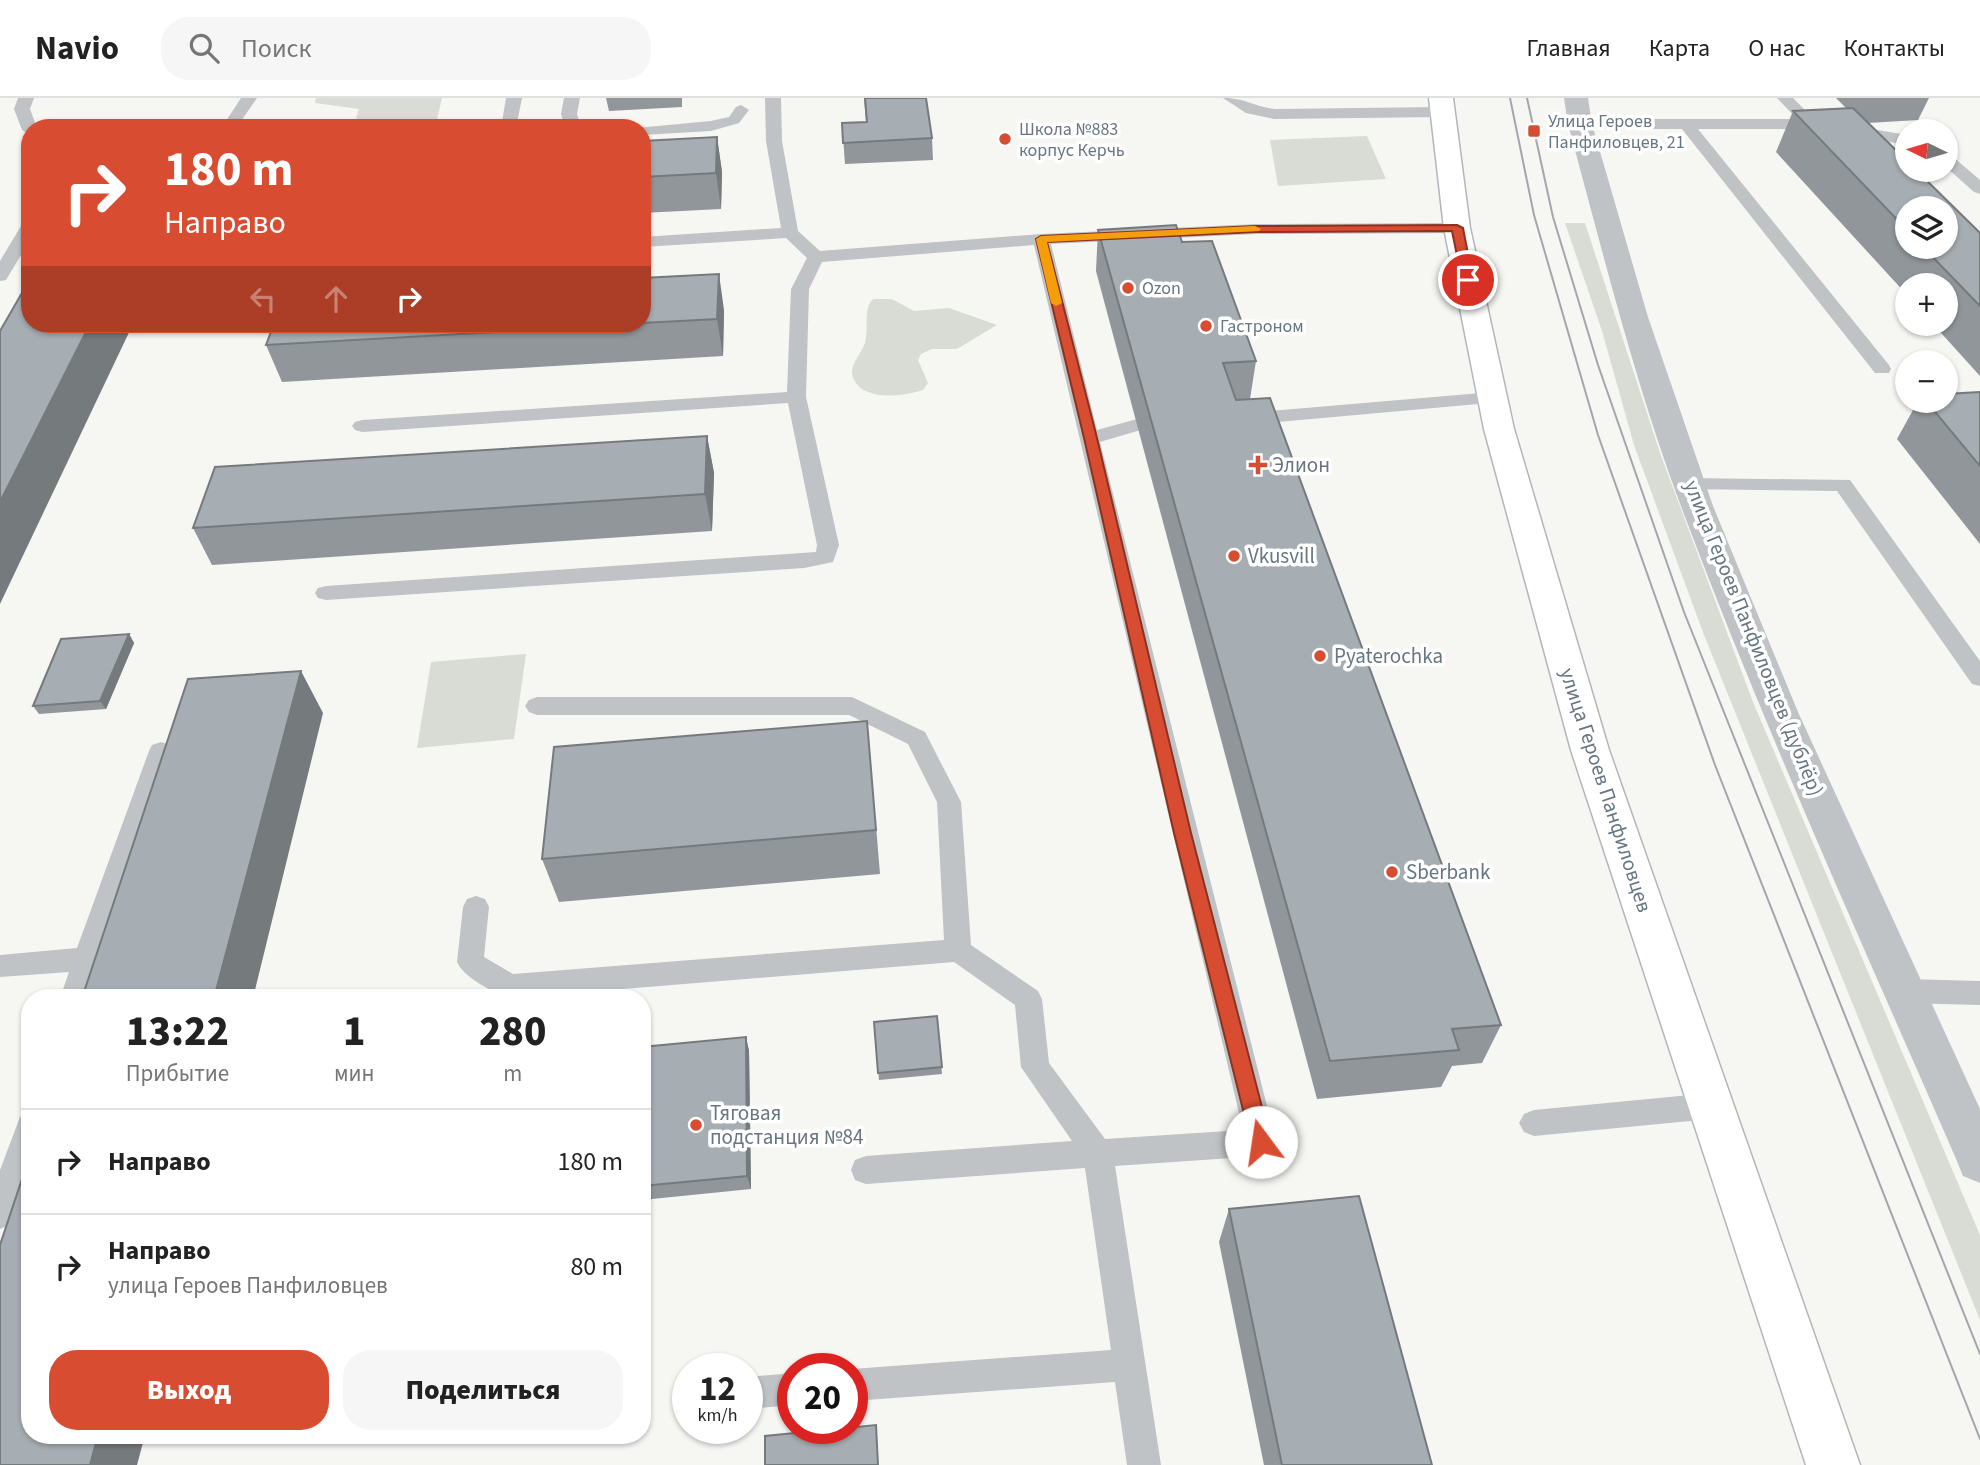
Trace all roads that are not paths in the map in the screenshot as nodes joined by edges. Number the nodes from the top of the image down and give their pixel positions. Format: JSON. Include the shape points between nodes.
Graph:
{"nodes":[{"id":1,"x":26,"y":98,"type":"edge"},
{"id":2,"x":249,"y":98,"type":"edge"},
{"id":3,"x":514,"y":98,"type":"edge"},
{"id":4,"x":572,"y":98,"type":"edge"},
{"id":5,"x":773,"y":98,"type":"edge"},
{"id":6,"x":1231,"y":98,"type":"edge"},
{"id":7,"x":1785,"y":98,"type":"edge"},
{"id":8,"x":1442,"y":105,"type":"edge"},
{"id":9,"x":741,"y":110,"type":"dead end"},
{"id":10,"x":1578,"y":111,"type":"edge"},
{"id":11,"x":26,"y":119,"type":"edge"},
{"id":12,"x":235,"y":119,"type":"edge"},
{"id":13,"x":510,"y":119,"type":"edge"},
{"id":14,"x":570,"y":119,"type":"edge"},
{"id":15,"x":1686,"y":124,"type":"junction"},
{"id":16,"x":1810,"y":124,"type":"junction"},
{"id":17,"x":651,"y":129,"type":"edge"},
{"id":18,"x":1895,"y":137,"type":"edge"},
{"id":19,"x":1958,"y":170,"type":"edge"},
{"id":20,"x":1980,"y":189,"type":"edge"},
{"id":21,"x":1457,"y":228,"type":"junction"},
{"id":22,"x":790,"y":233,"type":"junction"},
{"id":23,"x":1041,"y":239,"type":"junction"},
{"id":24,"x":21,"y":240,"type":"edge"},
{"id":25,"x":651,"y":241,"type":"edge"},
{"id":26,"x":816,"y":257,"type":"junction"},
{"id":27,"x":0,"y":276,"type":"edge"},
{"id":28,"x":1882,"y":369,"type":"dead end"},
{"id":29,"x":796,"y":397,"type":"junction"},
{"id":30,"x":1493,"y":398,"type":"junction"},
{"id":31,"x":1222,"y":420,"type":"edge"},
{"id":32,"x":1136,"y":425,"type":"edge"},
{"id":33,"x":362,"y":426,"type":"dead end"},
{"id":34,"x":1091,"y":438,"type":"junction"},
{"id":35,"x":1690,"y":484,"type":"junction"},
{"id":36,"x":326,"y":593,"type":"dead end"},
{"id":37,"x":1980,"y":678,"type":"edge"},
{"id":38,"x":537,"y":706,"type":"dead end"},
{"id":39,"x":161,"y":751,"type":"edge"},
{"id":40,"x":477,"y":907,"type":"dead end"},
{"id":41,"x":958,"y":950,"type":"junction"},
{"id":42,"x":87,"y":959,"type":"junction"},
{"id":43,"x":0,"y":966,"type":"edge"},
{"id":44,"x":77,"y":989,"type":"edge"},
{"id":45,"x":1904,"y":991,"type":"junction"},
{"id":46,"x":1980,"y":993,"type":"edge"},
{"id":47,"x":1711,"y":1106,"type":"junction"},
{"id":48,"x":1534,"y":1123,"type":"dead end"},
{"id":49,"x":21,"y":1152,"type":"edge"},
{"id":50,"x":1098,"y":1153,"type":"junction"},
{"id":51,"x":1980,"y":1161,"type":"edge"},
{"id":52,"x":866,"y":1170,"type":"dead end"},
{"id":53,"x":0,"y":1214,"type":"edge"},
{"id":54,"x":1128,"y":1365,"type":"junction"},
{"id":55,"x":868,"y":1384,"type":"edge"},
{"id":56,"x":1144,"y":1465,"type":"edge"},
{"id":57,"x":1833,"y":1465,"type":"edge"}],
"edges":[{"from":1,"to":11,"type":"lane","via":[[22,109]]},
{"from":2,"to":12,"type":"lane"},
{"from":3,"to":13,"type":"lane"},
{"from":4,"to":14,"type":"lane"},
{"from":5,"to":22,"type":"lane","via":[[774,141]]},
{"from":6,"to":8,"type":"lane","via":[[1251,110],[1275,114]]},
{"from":7,"to":16,"type":"lane"},
{"from":8,"to":21,"type":"main road","name":"улица Героев Панфиловцев"},
{"from":9,"to":17,"type":"lane","via":[[734,120],[711,126]]},
{"from":10,"to":15,"type":"lane"},
{"from":10,"to":35,"type":"street","name":"улица Героев Панфиловцев (дублёр)","via":[[1634,317]]},
{"from":15,"to":16,"type":"lane"},
{"from":15,"to":28,"type":"lane"},
{"from":16,"to":18,"type":"lane"},
{"from":19,"to":20,"type":"lane"},
{"from":21,"to":23,"type":"lane","via":[[1256,229]]},
{"from":21,"to":30,"type":"main road","name":"улица Героев Панфиловцев"},
{"from":22,"to":25,"type":"lane"},
{"from":22,"to":26,"type":"lane"},
{"from":23,"to":26,"type":"lane"},
{"from":23,"to":34,"type":"lane"},
{"from":24,"to":27,"type":"lane"},
{"from":26,"to":29,"type":"lane","via":[[800,289]]},
{"from":29,"to":33,"type":"lane"},
{"from":29,"to":36,"type":"lane","via":[[828,545],[825,557]]},
{"from":30,"to":31,"type":"lane"},
{"from":30,"to":47,"type":"main road","name":"улица Героев Панфиловцев","via":[[1590,750]]},
{"from":32,"to":34,"type":"lane"},
{"from":34,"to":50,"type":"lane","via":[[1261,1142]]},
{"from":35,"to":37,"type":"lane","via":[[1843,485]]},
{"from":35,"to":45,"type":"street","name":"улица Героев Панфиловцев (дублёр)","via":[[1780,712]]},
{"from":38,"to":41,"type":"lane","via":[[852,706],[917,738],[949,802]]},
{"from":39,"to":42,"type":"lane"},
{"from":40,"to":41,"type":"lane","via":[[470,962],[510,986]]},
{"from":41,"to":50,"type":"lane","via":[[1028,999],[1035,1067]]},
{"from":42,"to":43,"type":"lane"},
{"from":42,"to":44,"type":"lane"},
{"from":45,"to":46,"type":"lane"},
{"from":45,"to":51,"type":"street","name":"улица Героев Панфиловцев (дублёр)"},
{"from":47,"to":48,"type":"lane"},
{"from":47,"to":57,"type":"main road","name":"улица Героев Панфиловцев"},
{"from":49,"to":53,"type":"lane"},
{"from":50,"to":52,"type":"lane"},
{"from":50,"to":54,"type":"lane"},
{"from":54,"to":55,"type":"lane"},
{"from":54,"to":56,"type":"lane"}]}
